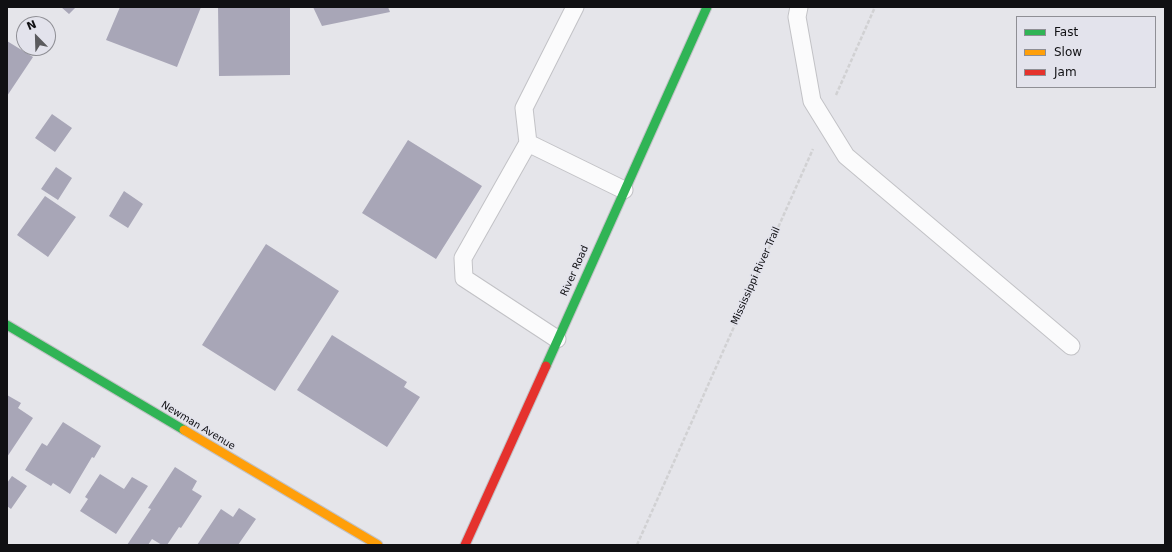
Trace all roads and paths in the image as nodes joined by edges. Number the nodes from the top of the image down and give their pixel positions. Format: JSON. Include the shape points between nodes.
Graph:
{"nodes":[{"id":1,"x":575,"y":7,"type":"edge"},
{"id":2,"x":799,"y":7,"type":"edge"},
{"id":3,"x":874,"y":7,"type":"edge"},
{"id":4,"x":705,"y":8,"type":"edge"},
{"id":5,"x":824,"y":122,"type":"junction"},
{"id":6,"x":528,"y":143,"type":"junction"},
{"id":7,"x":624,"y":190,"type":"junction"},
{"id":8,"x":7,"y":325,"type":"edge"},
{"id":9,"x":557,"y":339,"type":"junction"},
{"id":10,"x":1071,"y":346,"type":"dead end"},
{"id":11,"x":378,"y":545,"type":"edge"},
{"id":12,"x":465,"y":545,"type":"edge"},
{"id":13,"x":637,"y":545,"type":"edge"}],
"edges":[{"from":1,"to":6,"type":"lane","via":[[524,108]]},
{"from":2,"to":5,"type":"lane","via":[[797,17],[812,101]]},
{"from":3,"to":5,"type":"path","name":"Mississippi River Trail"},
{"from":4,"to":7,"type":"main road","name":"River Road"},
{"from":5,"to":10,"type":"lane","via":[[846,156]]},
{"from":5,"to":13,"type":"path","name":"Mississippi River Trail"},
{"from":6,"to":7,"type":"lane"},
{"from":6,"to":9,"type":"lane","via":[[463,258],[464,278]]},
{"from":7,"to":9,"type":"main road","name":"River Road"},
{"from":8,"to":11,"type":"main road","name":"Newman Avenue"},
{"from":9,"to":12,"type":"main road","name":"River Road"}]}
